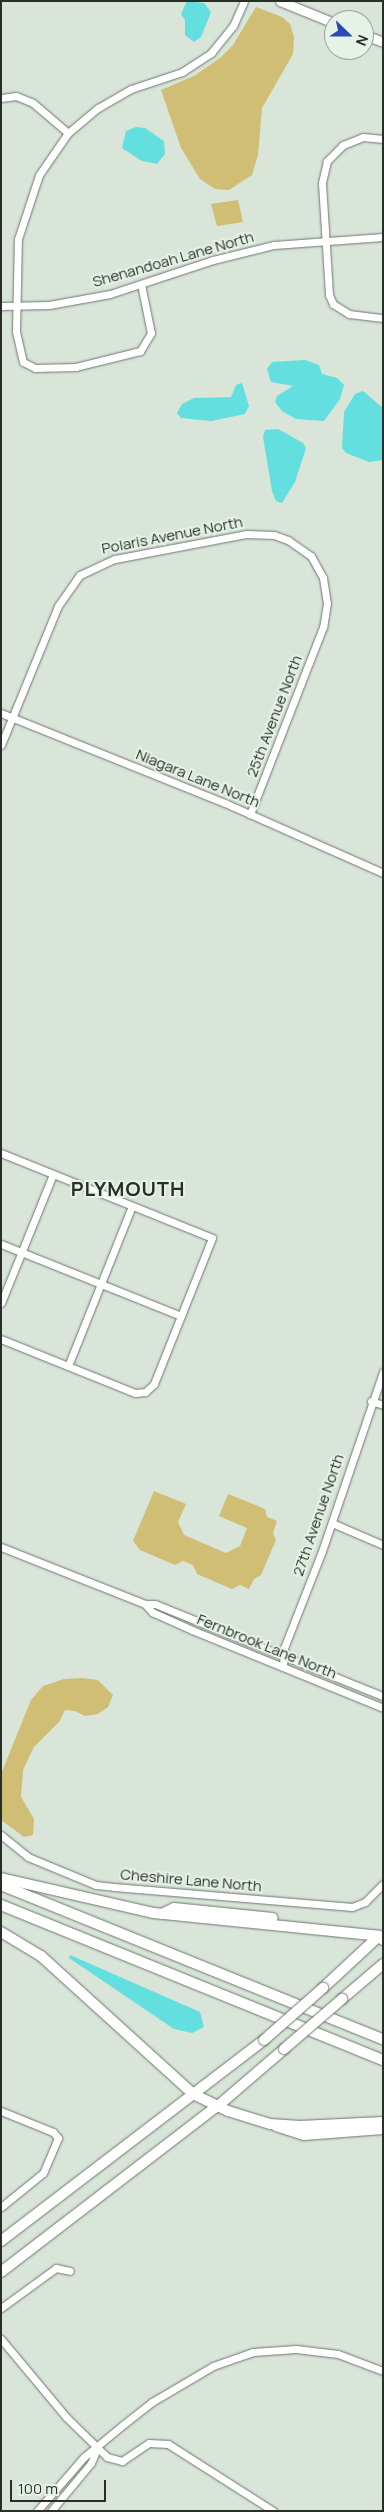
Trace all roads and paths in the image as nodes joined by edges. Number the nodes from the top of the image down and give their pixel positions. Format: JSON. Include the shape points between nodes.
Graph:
{"nodes":[{"id":1,"x":244,"y":1,"type":"edge"},
{"id":2,"x":280,"y":1,"type":"edge"},
{"id":3,"x":324,"y":19,"type":"edge"},
{"id":4,"x":1,"y":98,"type":"edge"},
{"id":5,"x":68,"y":133,"type":"junction"},
{"id":6,"x":383,"y":139,"type":"edge"},
{"id":7,"x":383,"y":236,"type":"edge"},
{"id":8,"x":324,"y":239,"type":"junction"},
{"id":9,"x":141,"y":284,"type":"junction"},
{"id":10,"x":1,"y":306,"type":"edge"},
{"id":11,"x":16,"y":307,"type":"junction"},
{"id":12,"x":383,"y":318,"type":"edge"},
{"id":13,"x":323,"y":627,"type":"joint"},
{"id":14,"x":1,"y":713,"type":"edge"},
{"id":15,"x":13,"y":718,"type":"junction"},
{"id":16,"x":1,"y":745,"type":"edge"},
{"id":17,"x":250,"y":814,"type":"junction"},
{"id":18,"x":383,"y":873,"type":"edge"},
{"id":19,"x":1,"y":1153,"type":"edge"},
{"id":20,"x":53,"y":1174,"type":"junction"},
{"id":21,"x":132,"y":1206,"type":"junction"},
{"id":22,"x":1,"y":1244,"type":"edge"},
{"id":23,"x":22,"y":1252,"type":"junction"},
{"id":24,"x":101,"y":1284,"type":"junction"},
{"id":25,"x":1,"y":1303,"type":"edge"},
{"id":26,"x":181,"y":1316,"type":"junction"},
{"id":27,"x":1,"y":1339,"type":"edge"},
{"id":28,"x":68,"y":1366,"type":"junction"},
{"id":29,"x":383,"y":1372,"type":"edge"},
{"id":30,"x":371,"y":1401,"type":"junction"},
{"id":31,"x":383,"y":1406,"type":"edge"},
{"id":32,"x":332,"y":1523,"type":"junction"},
{"id":33,"x":383,"y":1545,"type":"edge"},
{"id":34,"x":1,"y":1547,"type":"edge"},
{"id":35,"x":145,"y":1604,"type":"junction"},
{"id":36,"x":283,"y":1655,"type":"junction"},
{"id":37,"x":283,"y":1667,"type":"junction"},
{"id":38,"x":383,"y":1696,"type":"edge"},
{"id":39,"x":383,"y":1708,"type":"edge"},
{"id":40,"x":1,"y":1835,"type":"edge"},
{"id":41,"x":1,"y":1878,"type":"edge"},
{"id":42,"x":383,"y":1884,"type":"edge"},
{"id":43,"x":1,"y":1885,"type":"edge"},
{"id":44,"x":1,"y":1905,"type":"edge"},
{"id":45,"x":1,"y":1932,"type":"edge"},
{"id":46,"x":381,"y":1936,"type":"edge"},
{"id":47,"x":383,"y":1964,"type":"edge"},
{"id":48,"x":383,"y":2039,"type":"edge"},
{"id":49,"x":383,"y":2060,"type":"edge"},
{"id":50,"x":194,"y":2094,"type":"junction"},
{"id":51,"x":219,"y":2105,"type":"junction"},
{"id":52,"x":1,"y":2111,"type":"edge"},
{"id":53,"x":383,"y":2122,"type":"edge"},
{"id":54,"x":270,"y":2124,"type":"junction"},
{"id":55,"x":383,"y":2129,"type":"edge"},
{"id":56,"x":1,"y":2207,"type":"edge"},
{"id":57,"x":1,"y":2241,"type":"edge"},
{"id":58,"x":70,"y":2271,"type":"dead end"},
{"id":59,"x":1,"y":2272,"type":"edge"},
{"id":60,"x":1,"y":2308,"type":"edge"},
{"id":61,"x":1,"y":2339,"type":"edge"},
{"id":62,"x":383,"y":2371,"type":"edge"},
{"id":63,"x":97,"y":2449,"type":"junction"},
{"id":64,"x":37,"y":2511,"type":"edge"},
{"id":65,"x":51,"y":2511,"type":"edge"},
{"id":66,"x":273,"y":2511,"type":"edge"}],
"edges":[{"from":1,"to":5,"type":"street","via":[[222,40],[197,63],[182,72],[118,96]]},
{"from":2,"to":3,"type":"main road"},
{"from":4,"to":5,"type":"street","via":[[16,96],[33,103]]},
{"from":5,"to":11,"type":"street","via":[[39,174],[23,216],[18,239]]},
{"from":6,"to":8,"type":"street","via":[[352,140],[327,161],[322,183]]},
{"from":7,"to":8,"type":"street","name":"Shenandoah Lane North"},
{"from":8,"to":9,"type":"street","name":"Shenandoah Lane North","via":[[243,251]]},
{"from":8,"to":12,"type":"street","via":[[326,286],[333,304],[349,314]]},
{"from":9,"to":11,"type":"street","name":"Shenandoah Lane North","via":[[80,300]]},
{"from":9,"to":11,"type":"street","via":[[150,325],[149,340],[140,351],[96,363],[43,369],[28,366],[17,348]]},
{"from":10,"to":11,"type":"street","name":"Shenandoah Lane North"},
{"from":13,"to":15,"type":"street","name":"Polaris Avenue North","via":[[327,590],[318,567],[300,547],[274,535],[246,534],[115,559],[80,575],[58,606]]},
{"from":13,"to":17,"type":"street","name":"25th Avenue North"},
{"from":14,"to":15,"type":"street","name":"Niagara Lane North"},
{"from":15,"to":16,"type":"street"},
{"from":15,"to":17,"type":"street","name":"Niagara Lane North"},
{"from":17,"to":18,"type":"street","name":"Niagara Lane North"},
{"from":19,"to":20,"type":"street"},
{"from":20,"to":21,"type":"street"},
{"from":20,"to":23,"type":"street"},
{"from":21,"to":24,"type":"street"},
{"from":21,"to":26,"type":"street","via":[[212,1238]]},
{"from":22,"to":23,"type":"street"},
{"from":23,"to":24,"type":"street"},
{"from":23,"to":25,"type":"street"},
{"from":24,"to":26,"type":"street"},
{"from":24,"to":28,"type":"street"},
{"from":26,"to":28,"type":"street","via":[[154,1384],[145,1392],[135,1393]]},
{"from":27,"to":28,"type":"street"},
{"from":29,"to":30,"type":"street","name":"27th Avenue North"},
{"from":30,"to":31,"type":"street"},
{"from":30,"to":32,"type":"street","name":"27th Avenue North"},
{"from":32,"to":33,"type":"street"},
{"from":32,"to":36,"type":"street","name":"27th Avenue North"},
{"from":34,"to":35,"type":"street","name":"Fernbrook Lane North"},
{"from":35,"to":36,"type":"street","name":"Fernbrook Lane North","via":[[155,1604]]},
{"from":35,"to":37,"type":"street","name":"Fernbrook Lane North","via":[[152,1612]]},
{"from":36,"to":37,"type":"street","name":"27th Avenue North"},
{"from":36,"to":38,"type":"street","name":"Fernbrook Lane North"},
{"from":37,"to":39,"type":"street","name":"Fernbrook Lane North"},
{"from":40,"to":42,"type":"street","name":"Cheshire Lane North","via":[[28,1857],[114,1888],[352,1907],[365,1902]]},
{"from":41,"to":46,"type":"highway","via":[[162,1914]]},
{"from":43,"to":48,"type":"highway"},
{"from":44,"to":49,"type":"highway"},
{"from":45,"to":50,"type":"highway","via":[[41,1956]]},
{"from":46,"to":50,"type":"highway","bridge":true,"via":[[264,2040]]},
{"from":47,"to":51,"type":"highway","bridge":true},
{"from":50,"to":51,"type":"highway"},
{"from":50,"to":57,"type":"highway"},
{"from":51,"to":54,"type":"highway"},
{"from":51,"to":59,"type":"highway"},
{"from":52,"to":56,"type":"street","via":[[53,2132],[58,2138],[43,2173]]},
{"from":53,"to":54,"type":"highway","via":[[300,2126]]},
{"from":54,"to":55,"type":"highway","via":[[288,2133],[304,2135]]},
{"from":58,"to":60,"type":"street","via":[[56,2268]]},
{"from":61,"to":63,"type":"street"},
{"from":62,"to":63,"type":"street","via":[[318,2350],[253,2352],[212,2366],[182,2383],[152,2402]]},
{"from":63,"to":64,"type":"street","via":[[84,2457]]},
{"from":63,"to":65,"type":"street","via":[[91,2463]]},
{"from":63,"to":66,"type":"street","via":[[107,2457],[122,2461],[149,2443],[168,2444]]}]}
